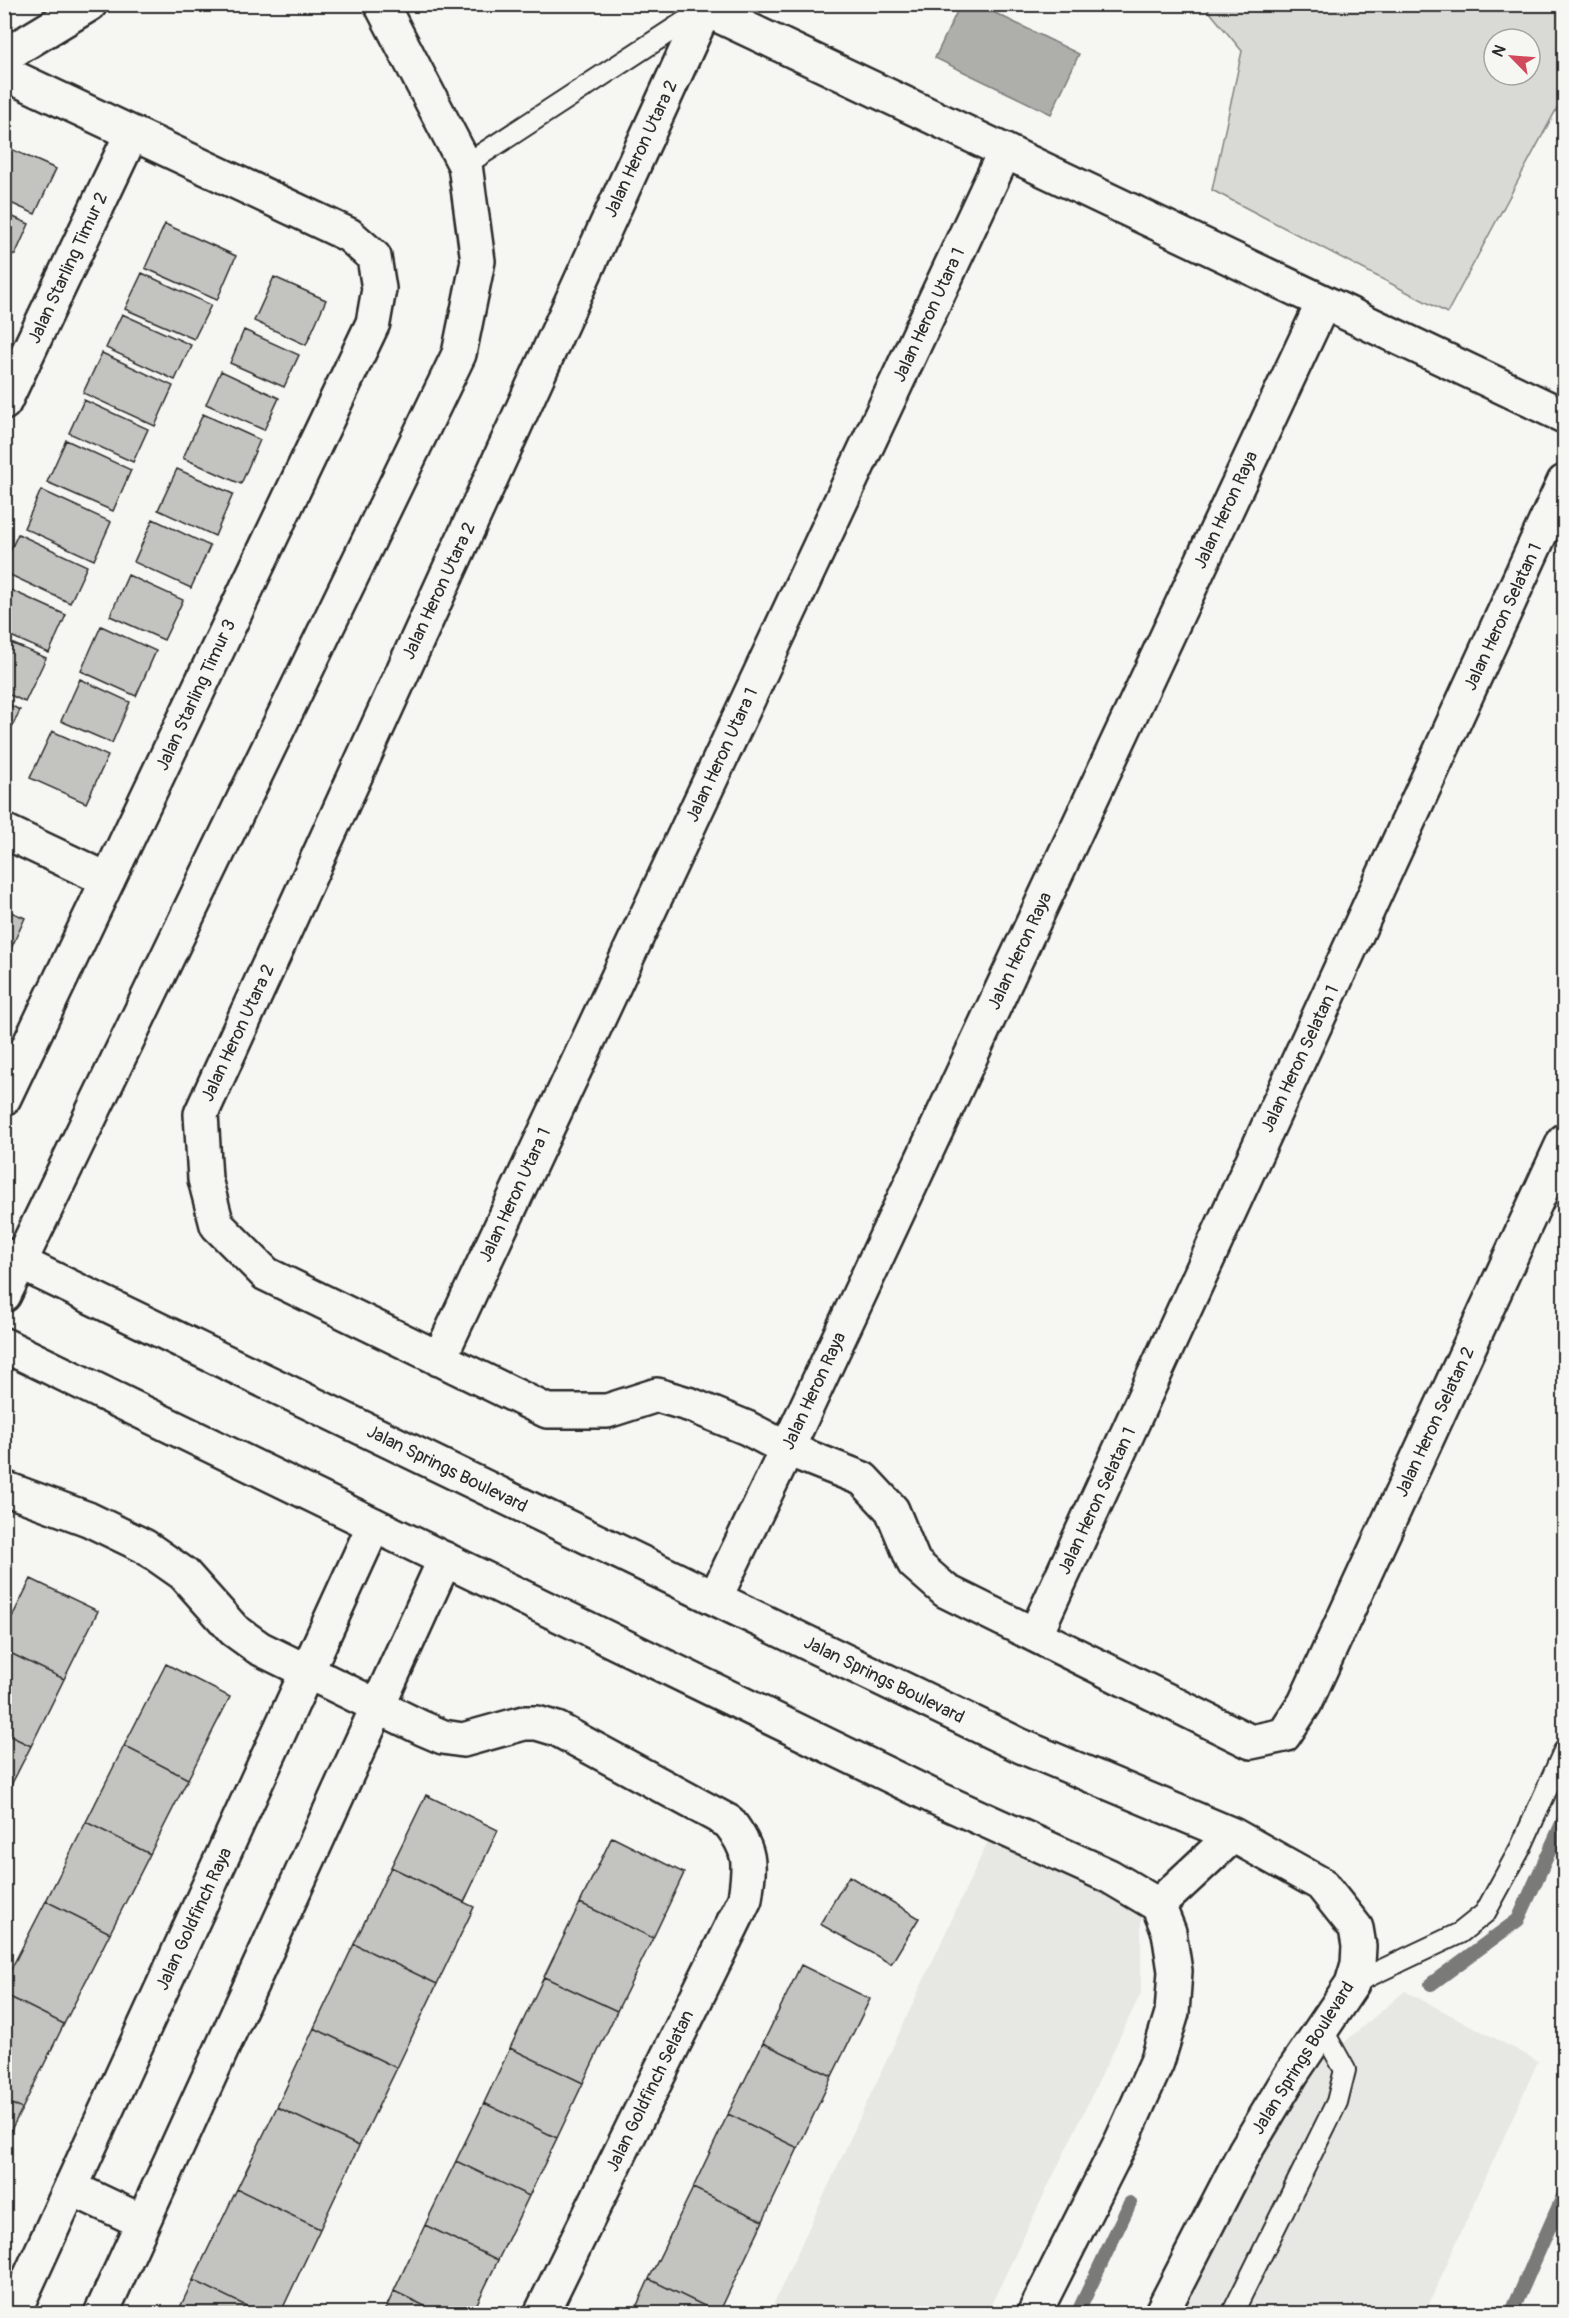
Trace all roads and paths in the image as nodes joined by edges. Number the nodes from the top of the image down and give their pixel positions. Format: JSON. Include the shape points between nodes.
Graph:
{"nodes":[{"id":1,"x":90,"y":4,"type":"edge"},
{"id":2,"x":381,"y":4,"type":"edge"},
{"id":3,"x":708,"y":7,"type":"edge"},
{"id":4,"x":4,"y":56,"type":"edge"},
{"id":5,"x":4,"y":73,"type":"edge"},
{"id":6,"x":132,"y":133,"type":"junction"},
{"id":7,"x":1005,"y":151,"type":"junction"},
{"id":8,"x":465,"y":165,"type":"junction"},
{"id":9,"x":1323,"y":303,"type":"junction"},
{"id":10,"x":4,"y":403,"type":"edge"},
{"id":11,"x":1564,"y":416,"type":"edge"},
{"id":12,"x":1564,"y":482,"type":"edge"},
{"id":13,"x":4,"y":831,"type":"edge"},
{"id":14,"x":108,"y":880,"type":"junction"},
{"id":15,"x":4,"y":1098,"type":"edge"},
{"id":16,"x":1564,"y":1141,"type":"edge"},
{"id":17,"x":12,"y":1258,"type":"edge"},
{"id":18,"x":4,"y":1295,"type":"edge"},
{"id":19,"x":4,"y":1345,"type":"edge"},
{"id":20,"x":438,"y":1359,"type":"junction"},
{"id":21,"x":787,"y":1449,"type":"junction"},
{"id":22,"x":4,"y":1488,"type":"edge"},
{"id":23,"x":374,"y":1525,"type":"junction"},
{"id":24,"x":445,"y":1559,"type":"junction"},
{"id":25,"x":715,"y":1598,"type":"junction"},
{"id":26,"x":1035,"y":1635,"type":"junction"},
{"id":27,"x":307,"y":1671,"type":"junction"},
{"id":28,"x":379,"y":1705,"type":"junction"},
{"id":29,"x":1564,"y":1751,"type":"edge"},
{"id":30,"x":1233,"y":1835,"type":"junction"},
{"id":31,"x":1158,"y":1905,"type":"junction"},
{"id":32,"x":1352,"y":1984,"type":"junction"},
{"id":33,"x":1322,"y":2029,"type":"junction"},
{"id":34,"x":71,"y":2188,"type":"junction"},
{"id":35,"x":143,"y":2222,"type":"junction"},
{"id":36,"x":13,"y":2313,"type":"edge"},
{"id":37,"x":101,"y":2313,"type":"edge"},
{"id":38,"x":541,"y":2313,"type":"edge"},
{"id":39,"x":1034,"y":2313,"type":"edge"},
{"id":40,"x":1161,"y":2313,"type":"edge"},
{"id":41,"x":1232,"y":2313,"type":"edge"}],
"edges":[{"from":1,"to":4,"type":"street"},
{"from":2,"to":8,"type":"street"},
{"from":3,"to":7,"type":"street"},
{"from":3,"to":8,"type":"lane"},
{"from":3,"to":20,"type":"street","name":"Jalan Heron Utara 2","via":[[201,1114],[205,1179],[217,1225],[266,1274]]},
{"from":5,"to":6,"type":"street","name":"Jalan Starling Timur 3"},
{"from":6,"to":10,"type":"street","name":"Jalan Starling Timur 2"},
{"from":6,"to":14,"type":"street","name":"Jalan Starling Timur 3","via":[[349,235],[374,257],[379,289],[373,323]]},
{"from":7,"to":9,"type":"street"},
{"from":7,"to":20,"type":"street","name":"Jalan Heron Utara 1"},
{"from":8,"to":17,"type":"street","via":[[478,261],[459,354]]},
{"from":9,"to":11,"type":"street"},
{"from":9,"to":21,"type":"street","name":"Jalan Heron Raya"},
{"from":12,"to":26,"type":"street","name":"Jalan Heron Selatan 1"},
{"from":13,"to":14,"type":"street"},
{"from":14,"to":15,"type":"street","name":"Jalan Starling Timur 3"},
{"from":16,"to":26,"type":"street","name":"Jalan Heron Selatan 2","via":[[1305,1703],[1284,1735],[1251,1742]]},
{"from":17,"to":18,"type":"street"},
{"from":17,"to":25,"type":"street","name":"Jalan Springs Boulevard"},
{"from":19,"to":23,"type":"street"},
{"from":20,"to":21,"type":"street","name":"Jalan Heron Utara 2","via":[[547,1412],[607,1411],[657,1395],[692,1405]]},
{"from":21,"to":25,"type":"street","name":"Jalan Heron Raya"},
{"from":21,"to":26,"type":"street","name":"Jalan Heron Selatan 2","via":[[863,1479],[891,1510],[914,1563],[946,1591]]},
{"from":22,"to":27,"type":"street","via":[[88,1519],[144,1546],[184,1574],[234,1630],[259,1648]]},
{"from":23,"to":24,"type":"street"},
{"from":23,"to":27,"type":"street","name":"Jalan Goldfinch Raya"},
{"from":24,"to":28,"type":"street"},
{"from":24,"to":31,"type":"street","via":[[934,1797],[1109,1876]]},
{"from":25,"to":30,"type":"street","name":"Jalan Springs Boulevard","via":[[1021,1746]]},
{"from":27,"to":28,"type":"street"},
{"from":27,"to":34,"type":"street","name":"Jalan Goldfinch Raya"},
{"from":28,"to":35,"type":"street"},
{"from":28,"to":38,"type":"street","name":"Jalan Goldfinch Selatan","via":[[443,1737],[463,1740],[524,1723],[557,1728],[729,1822],[743,1841],[749,1864],[745,1899]]},
{"from":29,"to":32,"type":"lane","via":[[1521,1847],[1485,1913],[1460,1933]]},
{"from":30,"to":31,"type":"street"},
{"from":30,"to":32,"type":"street","name":"Jalan Springs Boulevard","via":[[1321,1884],[1341,1909],[1356,1928],[1359,1946]]},
{"from":31,"to":39,"type":"street","via":[[1169,1932],[1175,1971],[1172,2013],[1157,2062],[1122,2140]]},
{"from":32,"to":33,"type":"street","name":"Jalan Springs Boulevard"},
{"from":33,"to":40,"type":"street","name":"Jalan Springs Boulevard","via":[[1245,2151]]},
{"from":33,"to":41,"type":"lane","via":[[1345,2070],[1337,2102]]},
{"from":34,"to":35,"type":"street"},
{"from":34,"to":36,"type":"street","name":"Jalan Goldfinch Raya"},
{"from":35,"to":37,"type":"street"}]}
